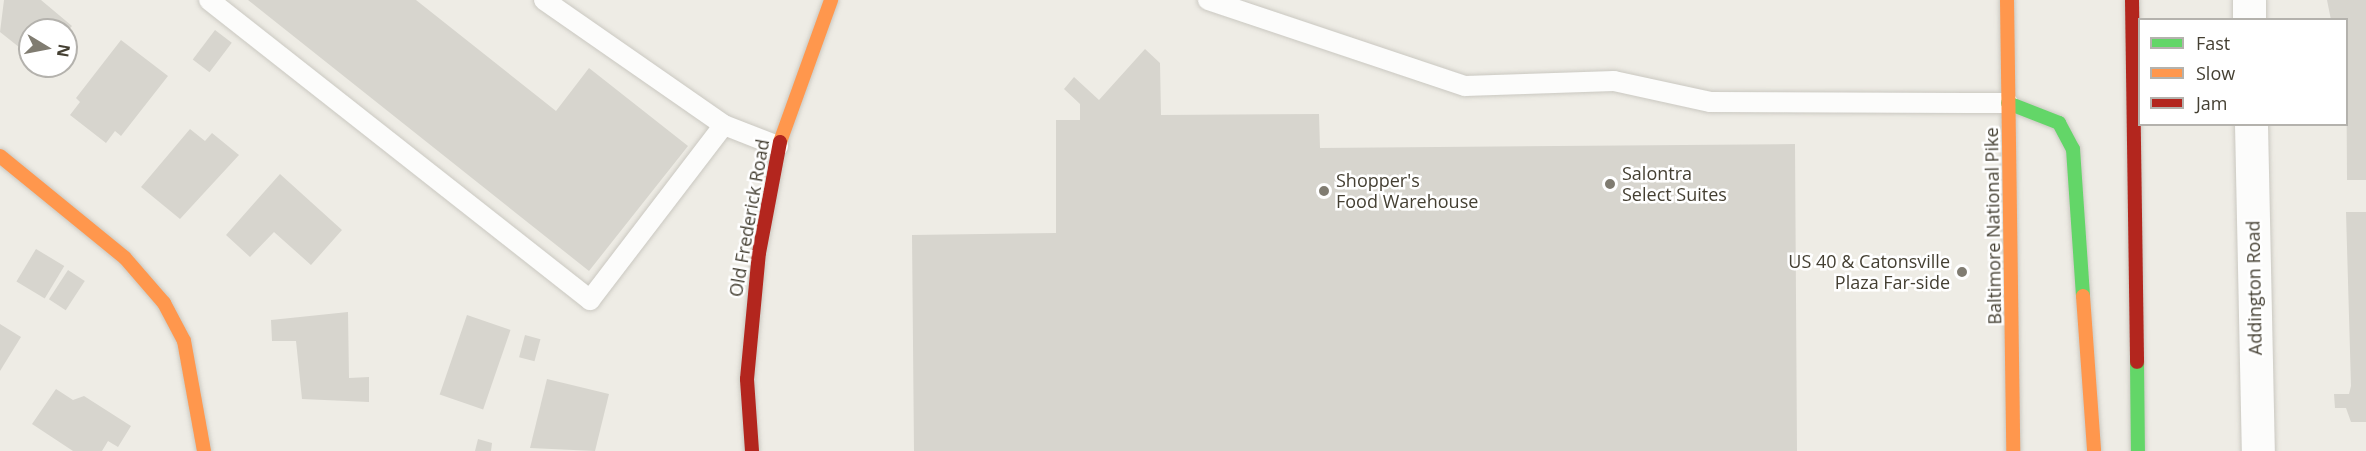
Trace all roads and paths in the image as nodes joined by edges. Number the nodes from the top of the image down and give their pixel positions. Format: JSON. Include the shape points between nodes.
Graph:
{"nodes":[{"id":1,"x":210,"y":0,"type":"edge"},
{"id":2,"x":544,"y":0,"type":"edge"},
{"id":3,"x":831,"y":0,"type":"edge"},
{"id":4,"x":1208,"y":0,"type":"edge"},
{"id":5,"x":2007,"y":0,"type":"edge"},
{"id":6,"x":2132,"y":0,"type":"edge"},
{"id":7,"x":2249,"y":0,"type":"edge"},
{"id":8,"x":2249,"y":18,"type":"edge"},
{"id":9,"x":2008,"y":103,"type":"junction"},
{"id":10,"x":724,"y":125,"type":"junction"},
{"id":11,"x":2251,"y":126,"type":"edge"},
{"id":12,"x":778,"y":146,"type":"junction"},
{"id":13,"x":0,"y":156,"type":"edge"},
{"id":14,"x":204,"y":451,"type":"edge"},
{"id":15,"x":752,"y":451,"type":"edge"},
{"id":16,"x":2013,"y":451,"type":"edge"},
{"id":17,"x":2094,"y":451,"type":"edge"},
{"id":18,"x":2138,"y":451,"type":"edge"},
{"id":19,"x":2258,"y":451,"type":"edge"}],
"edges":[{"from":1,"to":10,"type":"lane","via":[[590,300]]},
{"from":2,"to":10,"type":"lane"},
{"from":3,"to":12,"type":"main road","name":"Old Frederick Road"},
{"from":4,"to":9,"type":"lane","via":[[1465,86],[1614,81],[1710,102],[1930,99]]},
{"from":5,"to":9,"type":"main road","name":"Baltimore National Pike"},
{"from":6,"to":18,"type":"main road"},
{"from":7,"to":8,"type":"street"},
{"from":9,"to":16,"type":"main road","name":"Baltimore National Pike"},
{"from":9,"to":17,"type":"main road","via":[[2058,123],[2073,149]]},
{"from":10,"to":12,"type":"lane"},
{"from":11,"to":19,"type":"street","name":"Addington Road"},
{"from":12,"to":15,"type":"main road","name":"Old Frederick Road","via":[[749,317]]},
{"from":13,"to":14,"type":"main road","via":[[125,258],[164,303],[184,341]]}]}
